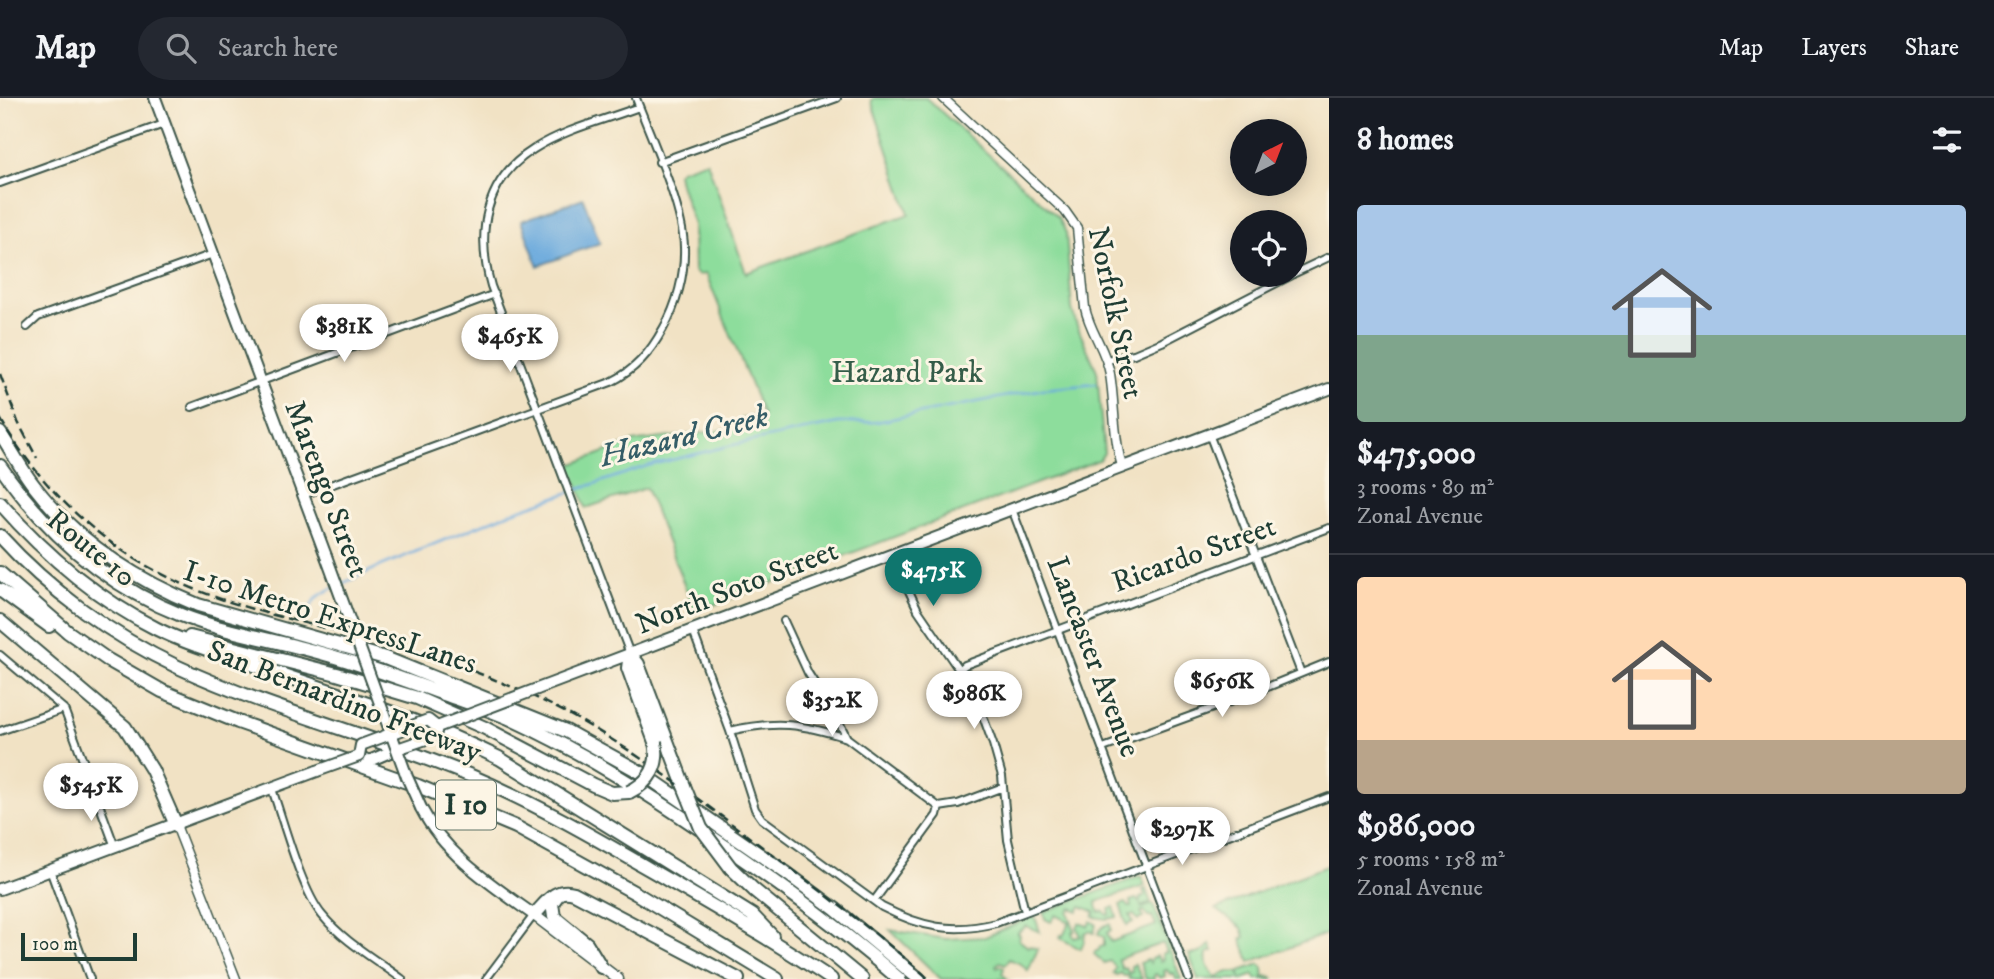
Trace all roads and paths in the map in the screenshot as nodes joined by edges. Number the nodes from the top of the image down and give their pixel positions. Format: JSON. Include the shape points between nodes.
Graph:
{"nodes":[{"id":1,"x":155,"y":98,"type":"edge"},
{"id":2,"x":636,"y":98,"type":"edge"},
{"id":3,"x":836,"y":98,"type":"edge"},
{"id":4,"x":943,"y":98,"type":"edge"},
{"id":5,"x":639,"y":107,"type":"junction"},
{"id":6,"x":164,"y":124,"type":"junction"},
{"id":7,"x":659,"y":162,"type":"junction"},
{"id":8,"x":0,"y":183,"type":"edge"},
{"id":9,"x":213,"y":254,"type":"junction"},
{"id":10,"x":1329,"y":257,"type":"edge"},
{"id":11,"x":1307,"y":268,"type":"edge"},
{"id":12,"x":1268,"y":287,"type":"edge"},
{"id":13,"x":495,"y":294,"type":"junction"},
{"id":14,"x":26,"y":327,"type":"dead end"},
{"id":15,"x":1107,"y":360,"type":"junction"},
{"id":16,"x":260,"y":381,"type":"junction"},
{"id":17,"x":1329,"y":389,"type":"edge"},
{"id":18,"x":192,"y":407,"type":"dead end"},
{"id":19,"x":537,"y":409,"type":"junction"},
{"id":20,"x":0,"y":433,"type":"edge"},
{"id":21,"x":1209,"y":434,"type":"junction"},
{"id":22,"x":0,"y":466,"type":"edge"},
{"id":23,"x":1122,"y":466,"type":"junction"},
{"id":24,"x":303,"y":495,"type":"junction"},
{"id":25,"x":0,"y":503,"type":"edge"},
{"id":26,"x":1012,"y":509,"type":"junction"},
{"id":27,"x":1329,"y":528,"type":"edge"},
{"id":28,"x":0,"y":536,"type":"edge"},
{"id":29,"x":892,"y":555,"type":"junction"},
{"id":30,"x":1256,"y":556,"type":"junction"},
{"id":31,"x":0,"y":573,"type":"edge"},
{"id":32,"x":0,"y":590,"type":"edge"},
{"id":33,"x":0,"y":621,"type":"edge"},
{"id":34,"x":784,"y":621,"type":"dead end"},
{"id":35,"x":156,"y":628,"type":"junction"},
{"id":36,"x":1060,"y":630,"type":"junction"},
{"id":37,"x":693,"y":631,"type":"junction"},
{"id":38,"x":630,"y":654,"type":"junction"},
{"id":39,"x":0,"y":655,"type":"edge"},
{"id":40,"x":1329,"y":662,"type":"edge"},
{"id":41,"x":959,"y":670,"type":"junction"},
{"id":42,"x":1301,"y":673,"type":"junction"},
{"id":43,"x":134,"y":676,"type":"junction"},
{"id":44,"x":64,"y":709,"type":"junction"},
{"id":45,"x":437,"y":727,"type":"junction"},
{"id":46,"x":730,"y":731,"type":"junction"},
{"id":47,"x":0,"y":732,"type":"edge"},
{"id":48,"x":391,"y":734,"type":"junction"},
{"id":49,"x":847,"y":738,"type":"junction"},
{"id":50,"x":1103,"y":748,"type":"junction"},
{"id":51,"x":397,"y":749,"type":"junction"},
{"id":52,"x":359,"y":756,"type":"junction"},
{"id":53,"x":1003,"y":787,"type":"junction"},
{"id":54,"x":272,"y":789,"type":"junction"},
{"id":55,"x":1329,"y":797,"type":"edge"},
{"id":56,"x":939,"y":807,"type":"junction"},
{"id":57,"x":176,"y":825,"type":"junction"},
{"id":58,"x":115,"y":847,"type":"junction"},
{"id":59,"x":1148,"y":865,"type":"junction"},
{"id":60,"x":50,"y":870,"type":"junction"},
{"id":61,"x":0,"y":889,"type":"edge"},
{"id":62,"x":564,"y":891,"type":"junction"},
{"id":63,"x":874,"y":901,"type":"junction"},
{"id":64,"x":1025,"y":912,"type":"junction"},
{"id":65,"x":534,"y":915,"type":"junction"},
{"id":66,"x":782,"y":946,"type":"junction"},
{"id":67,"x":601,"y":967,"type":"junction"},
{"id":68,"x":90,"y":979,"type":"edge"},
{"id":69,"x":236,"y":979,"type":"edge"},
{"id":70,"x":402,"y":979,"type":"edge"},
{"id":71,"x":486,"y":979,"type":"edge"},
{"id":72,"x":618,"y":979,"type":"edge"},
{"id":73,"x":738,"y":979,"type":"edge"},
{"id":74,"x":777,"y":979,"type":"edge"},
{"id":75,"x":831,"y":979,"type":"edge"},
{"id":76,"x":862,"y":979,"type":"edge"},
{"id":77,"x":899,"y":979,"type":"edge"},
{"id":78,"x":919,"y":979,"type":"edge"},
{"id":79,"x":1189,"y":979,"type":"edge"}],
"edges":[{"from":1,"to":6,"type":"main road","name":"Marengo Street"},
{"from":2,"to":5,"type":"street"},
{"from":3,"to":7,"type":"street"},
{"from":4,"to":15,"type":"street","name":"Norfolk Street","via":[[1072,218],[1077,228],[1086,316]]},
{"from":5,"to":7,"type":"street"},
{"from":5,"to":13,"type":"street","via":[[542,144],[506,173],[493,196],[483,232],[486,267]]},
{"from":6,"to":8,"type":"street"},
{"from":6,"to":9,"type":"main road","name":"Marengo Street"},
{"from":7,"to":19,"type":"street","via":[[681,228],[684,258],[674,305],[648,354],[632,370]]},
{"from":9,"to":14,"type":"street","via":[[38,317]]},
{"from":9,"to":16,"type":"main road","name":"Marengo Street"},
{"from":10,"to":11,"type":"street"},
{"from":12,"to":15,"type":"street","via":[[1152,346]]},
{"from":13,"to":16,"type":"street"},
{"from":13,"to":19,"type":"street"},
{"from":15,"to":23,"type":"street","name":"Norfolk Street"},
{"from":16,"to":18,"type":"street"},
{"from":16,"to":24,"type":"main road","name":"Marengo Street"},
{"from":17,"to":21,"type":"main road","name":"North Soto Street"},
{"from":19,"to":24,"type":"street"},
{"from":19,"to":38,"type":"street"},
{"from":20,"to":78,"type":"highway","name":"I-10 Metro ExpressLanes","via":[[56,512],[87,542],[137,576],[198,606],[385,658],[566,731],[642,773],[773,864]]},
{"from":21,"to":23,"type":"main road","name":"North Soto Street"},
{"from":21,"to":30,"type":"street"},
{"from":22,"to":77,"type":"highway","name":"I-10 Metro ExpressLanes","via":[[64,542],[120,584],[181,615],[393,676],[507,718],[570,749],[639,788],[747,862],[827,919]]},
{"from":23,"to":26,"type":"main road","name":"North Soto Street"},
{"from":24,"to":48,"type":"main road","name":"Marengo Street","bridge":true},
{"from":25,"to":35,"type":"highway","name":"Route 10","number":"I 10","via":[[70,571],[113,604]]},
{"from":26,"to":29,"type":"main road","name":"North Soto Street"},
{"from":26,"to":36,"type":"street","name":"Lancaster Avenue"},
{"from":27,"to":30,"type":"street","name":"Ricardo Street"},
{"from":28,"to":66,"type":"highway","name":"San Bernardino Freeway","via":[[61,593],[148,652],[239,693],[513,794]]},
{"from":29,"to":37,"type":"main road","name":"North Soto Street"},
{"from":29,"to":41,"type":"street","via":[[918,610]]},
{"from":30,"to":36,"type":"street","name":"Ricardo Street"},
{"from":30,"to":42,"type":"street"},
{"from":31,"to":43,"type":"highway","name":"San Bernardino Freeway","via":[[60,625]]},
{"from":32,"to":43,"type":"highway","number":"I 10","via":[[56,631]]},
{"from":33,"to":57,"type":"highway","via":[[125,727],[152,769]]},
{"from":34,"to":49,"type":"street","via":[[808,673]]},
{"from":35,"to":38,"type":"highway","bridge":true,"via":[[417,698],[612,793],[642,785],[657,760],[655,742],[628,668]]},
{"from":35,"to":66,"type":"highway","number":"I 10","via":[[398,714],[489,753],[752,915]]},
{"from":36,"to":41,"type":"street","name":"Ricardo Street"},
{"from":36,"to":50,"type":"street","name":"Lancaster Avenue"},
{"from":37,"to":38,"type":"main road","name":"North Soto Street"},
{"from":37,"to":46,"type":"street"},
{"from":38,"to":45,"type":"main road","name":"North Soto Street","bridge":true},
{"from":38,"to":76,"type":"highway","bridge":true,"via":[[638,664],[701,828],[754,890]]},
{"from":39,"to":44,"type":"street"},
{"from":40,"to":42,"type":"street"},
{"from":41,"to":53,"type":"street","via":[[981,711]]},
{"from":42,"to":50,"type":"street"},
{"from":43,"to":74,"type":"highway","name":"San Bernardino Freeway","number":"I 10","via":[[214,713],[418,786],[516,827]]},
{"from":44,"to":47,"type":"street"},
{"from":44,"to":58,"type":"street"},
{"from":45,"to":48,"type":"main road","name":"North Soto Street","bridge":true,"via":[[428,720]]},
{"from":45,"to":51,"type":"main road","name":"North Soto Street","bridge":true,"via":[[435,736]]},
{"from":46,"to":49,"type":"street","via":[[770,723]]},
{"from":46,"to":63,"type":"street","via":[[762,819]]},
{"from":48,"to":51,"type":"main road","name":"Marengo Street","bridge":true},
{"from":48,"to":52,"type":"main road","name":"North Soto Street","bridge":true,"via":[[361,745]]},
{"from":49,"to":56,"type":"street"},
{"from":50,"to":59,"type":"street","name":"Lancaster Avenue"},
{"from":51,"to":52,"type":"main road","name":"North Soto Street","via":[[369,761]]},
{"from":51,"to":65,"type":"main road","name":"Marengo Street","bridge":true,"via":[[421,808],[445,842],[467,865]]},
{"from":52,"to":54,"type":"main road","name":"North Soto Street","bridge":true},
{"from":53,"to":56,"type":"street"},
{"from":53,"to":64,"type":"street","via":[[1012,859]]},
{"from":54,"to":57,"type":"main road","name":"North Soto Street"},
{"from":54,"to":70,"type":"street","via":[[321,914]]},
{"from":55,"to":59,"type":"street"},
{"from":56,"to":63,"type":"street"},
{"from":57,"to":58,"type":"main road","name":"North Soto Street"},
{"from":57,"to":69,"type":"street"},
{"from":58,"to":60,"type":"main road","name":"North Soto Street"},
{"from":59,"to":64,"type":"street"},
{"from":59,"to":79,"type":"street","name":"Lancaster Avenue"},
{"from":60,"to":61,"type":"main road","name":"North Soto Street"},
{"from":60,"to":68,"type":"street"},
{"from":62,"to":65,"type":"highway"},
{"from":62,"to":67,"type":"highway","via":[[552,903],[554,917],[587,944]]},
{"from":62,"to":73,"type":"highway"},
{"from":63,"to":64,"type":"street","via":[[934,928],[978,927]]},
{"from":65,"to":67,"type":"main road","name":"Marengo Street"},
{"from":65,"to":71,"type":"street"},
{"from":66,"to":75,"type":"highway","name":"San Bernardino Freeway","number":"I 10"},
{"from":67,"to":72,"type":"main road","name":"Marengo Street"}]}
